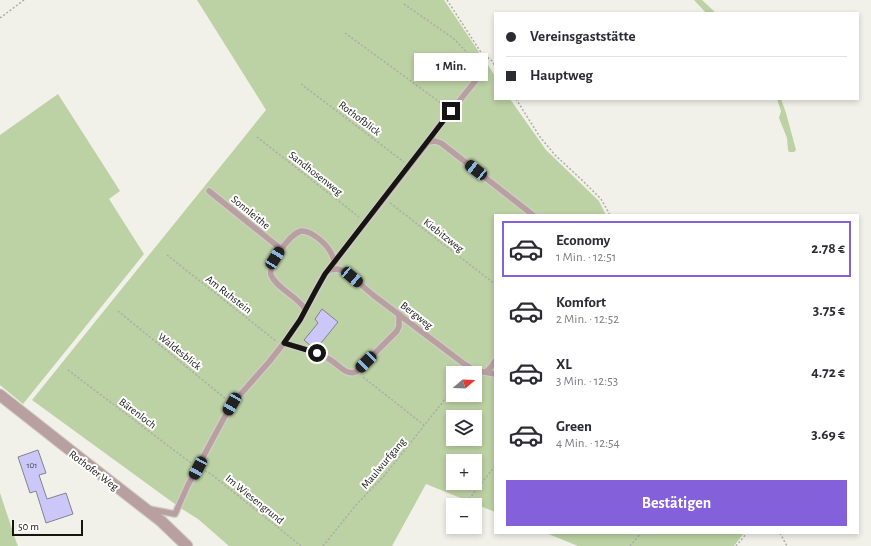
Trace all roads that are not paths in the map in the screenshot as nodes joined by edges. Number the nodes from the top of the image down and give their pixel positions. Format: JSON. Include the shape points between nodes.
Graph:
{"nodes":[{"id":1,"x":477,"y":79,"type":"road end"},
{"id":2,"x":428,"y":142,"type":"junction"},
{"id":3,"x":209,"y":191,"type":"dead end"},
{"id":4,"x":532,"y":214,"type":"edge"},
{"id":5,"x":281,"y":249,"type":"junction"},
{"id":6,"x":334,"y":262,"type":"junction"},
{"id":7,"x":329,"y":270,"type":"junction"},
{"id":8,"x":305,"y":309,"type":"junction"},
{"id":9,"x":399,"y":314,"type":"junction"},
{"id":10,"x":283,"y":344,"type":"junction"},
{"id":11,"x":494,"y":362,"type":"edge"},
{"id":12,"x":486,"y":372,"type":"junction"},
{"id":13,"x":494,"y":374,"type":"edge"},
{"id":14,"x":0,"y":396,"type":"edge"},
{"id":15,"x":145,"y":508,"type":"junction"},
{"id":16,"x":187,"y":546,"type":"edge"}],
"edges":[{"from":1,"to":2,"type":"lane"},
{"from":2,"to":4,"type":"lane","via":[[441,143]]},
{"from":2,"to":6,"type":"lane"},
{"from":3,"to":5,"type":"lane","name":"Sonnleithe"},
{"from":5,"to":6,"type":"lane","via":[[295,234],[301,231],[308,232],[328,248]]},
{"from":5,"to":8,"type":"lane","via":[[272,266],[272,276]]},
{"from":6,"to":7,"type":"lane"},
{"from":7,"to":8,"type":"lane"},
{"from":7,"to":9,"type":"lane","name":"Bergweg","via":[[345,271]]},
{"from":8,"to":10,"type":"lane"},
{"from":9,"to":10,"type":"lane","via":[[397,331],[352,374],[329,358]]},
{"from":9,"to":12,"type":"lane","name":"Bergweg","via":[[463,363],[474,370]]},
{"from":10,"to":15,"type":"lane","via":[[232,404],[175,514]]},
{"from":11,"to":12,"type":"lane"},
{"from":12,"to":13,"type":"lane","name":"Bergweg"},
{"from":14,"to":15,"type":"street","name":"Rothofer Weg"},
{"from":15,"to":16,"type":"street","name":"Rothofer Weg"}]}
